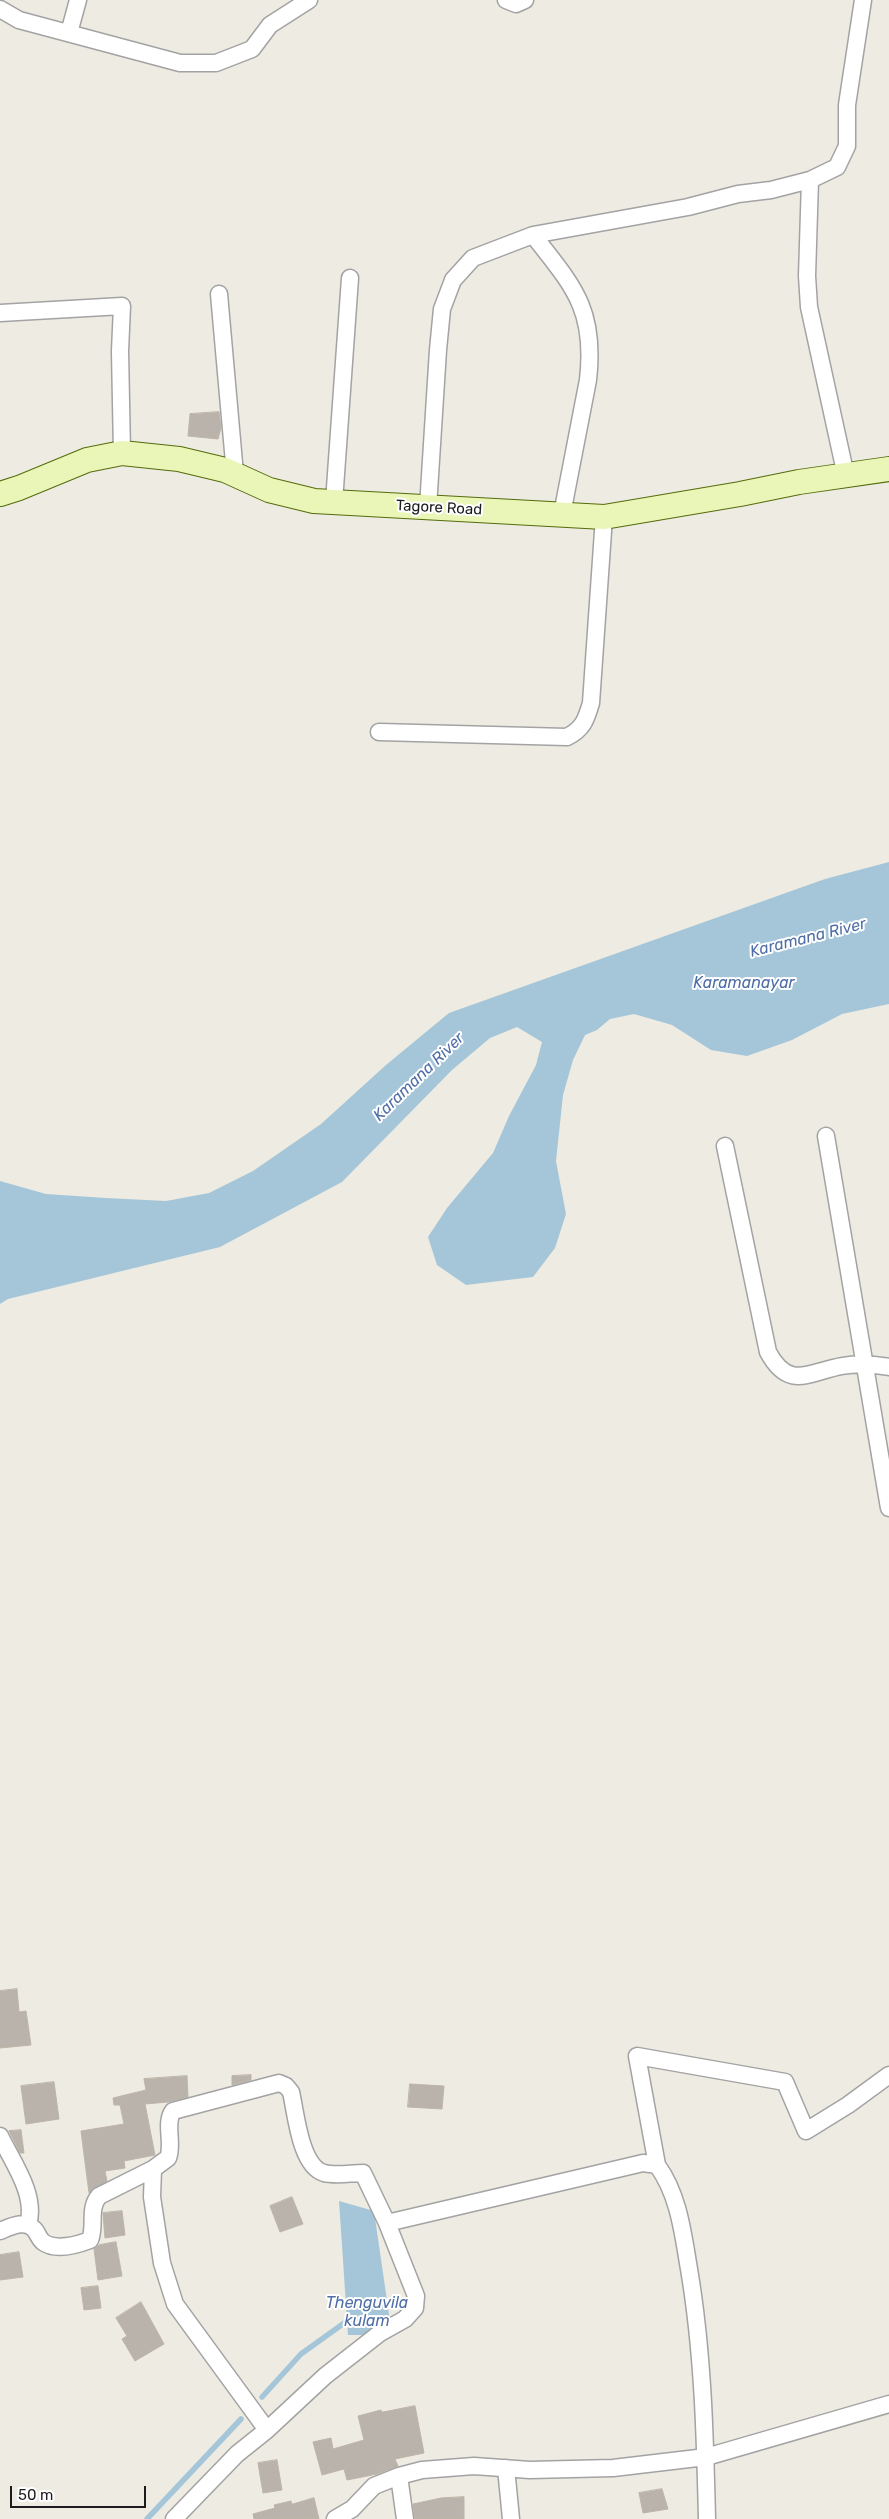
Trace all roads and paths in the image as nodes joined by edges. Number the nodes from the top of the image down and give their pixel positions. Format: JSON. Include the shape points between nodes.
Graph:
{"nodes":[{"id":1,"x":78,"y":0,"type":"edge"},
{"id":2,"x":309,"y":0,"type":"edge"},
{"id":3,"x":506,"y":0,"type":"edge"},
{"id":4,"x":525,"y":0,"type":"edge"},
{"id":5,"x":863,"y":0,"type":"edge"},
{"id":6,"x":291,"y":6,"type":"edge"},
{"id":7,"x":0,"y":9,"type":"edge"},
{"id":8,"x":69,"y":33,"type":"junction"},
{"id":9,"x":810,"y":180,"type":"junction"},
{"id":10,"x":533,"y":234,"type":"junction"},
{"id":11,"x":350,"y":278,"type":"dead end"},
{"id":12,"x":219,"y":294,"type":"dead end"},
{"id":13,"x":0,"y":313,"type":"edge"},
{"id":14,"x":122,"y":453,"type":"junction"},
{"id":15,"x":889,"y":469,"type":"edge"},
{"id":16,"x":235,"y":474,"type":"junction"},
{"id":17,"x":846,"y":476,"type":"junction"},
{"id":18,"x":0,"y":497,"type":"edge"},
{"id":19,"x":334,"y":502,"type":"junction"},
{"id":20,"x":428,"y":507,"type":"junction"},
{"id":21,"x":562,"y":514,"type":"junction"},
{"id":22,"x":604,"y":517,"type":"junction"},
{"id":23,"x":379,"y":732,"type":"dead end"},
{"id":24,"x":826,"y":1136,"type":"dead end"},
{"id":25,"x":725,"y":1146,"type":"dead end"},
{"id":26,"x":866,"y":1363,"type":"junction"},
{"id":27,"x":889,"y":1367,"type":"edge"},
{"id":28,"x":889,"y":1508,"type":"edge"},
{"id":29,"x":889,"y":2075,"type":"edge"},
{"id":30,"x":0,"y":2136,"type":"edge"},
{"id":31,"x":657,"y":2165,"type":"junction"},
{"id":32,"x":153,"y":2169,"type":"junction"},
{"id":33,"x":387,"y":2223,"type":"junction"},
{"id":34,"x":28,"y":2225,"type":"junction"},
{"id":35,"x":0,"y":2231,"type":"edge"},
{"id":36,"x":889,"y":2404,"type":"edge"},
{"id":37,"x":267,"y":2430,"type":"junction"},
{"id":38,"x":706,"y":2457,"type":"junction"},
{"id":39,"x":506,"y":2468,"type":"junction"},
{"id":40,"x":399,"y":2476,"type":"junction"},
{"id":41,"x":180,"y":2517,"type":"edge"},
{"id":42,"x":335,"y":2519,"type":"edge"},
{"id":43,"x":404,"y":2519,"type":"edge"},
{"id":44,"x":512,"y":2519,"type":"edge"},
{"id":45,"x":707,"y":2519,"type":"edge"}],
"edges":[{"from":1,"to":8,"type":"street"},
{"from":2,"to":6,"type":"street"},
{"from":3,"to":4,"type":"street","via":[[516,4]]},
{"from":5,"to":9,"type":"street","via":[[847,105],[847,146],[836,167]]},
{"from":6,"to":8,"type":"street","via":[[270,25],[252,49],[216,63],[180,63]]},
{"from":7,"to":8,"type":"street","via":[[19,20]]},
{"from":9,"to":10,"type":"street","via":[[688,207]]},
{"from":9,"to":17,"type":"street","via":[[809,307]]},
{"from":10,"to":20,"type":"street","via":[[474,258],[453,280],[442,309],[439,334]]},
{"from":10,"to":21,"type":"street","via":[[572,284],[589,331],[588,380]]},
{"from":11,"to":19,"type":"street"},
{"from":12,"to":16,"type":"street"},
{"from":13,"to":14,"type":"street","via":[[122,306]]},
{"from":14,"to":16,"type":"street","name":"Tagore Road","via":[[179,459]]},
{"from":14,"to":18,"type":"street","name":"Tagore Road","via":[[87,460]]},
{"from":15,"to":17,"type":"street","name":"Tagore Road"},
{"from":16,"to":19,"type":"street","name":"Tagore Road","via":[[269,490],[314,501]]},
{"from":17,"to":22,"type":"street","name":"Tagore Road"},
{"from":19,"to":20,"type":"street","name":"Tagore Road"},
{"from":20,"to":21,"type":"street","name":"Tagore Road"},
{"from":21,"to":22,"type":"street","name":"Tagore Road"},
{"from":22,"to":23,"type":"street","via":[[591,702],[579,731],[567,737]]},
{"from":24,"to":26,"type":"street"},
{"from":25,"to":26,"type":"street","via":[[768,1352],[777,1368],[790,1375],[805,1376]]},
{"from":26,"to":27,"type":"street"},
{"from":26,"to":28,"type":"street"},
{"from":29,"to":31,"type":"street","via":[[848,2106],[806,2131],[785,2082],[637,2056]]},
{"from":30,"to":34,"type":"street","via":[[30,2200]]},
{"from":31,"to":33,"type":"street","via":[[643,2163]]},
{"from":31,"to":38,"type":"street","via":[[666,2177],[682,2226],[696,2308]]},
{"from":32,"to":33,"type":"street","via":[[171,2152],[169,2122],[174,2111],[279,2083],[291,2092],[304,2151],[314,2166],[323,2173],[363,2173]]},
{"from":32,"to":34,"type":"street","via":[[99,2196],[92,2211],[90,2240],[52,2246],[43,2242]]},
{"from":32,"to":37,"type":"street","via":[[152,2197],[162,2263],[176,2304]]},
{"from":33,"to":37,"type":"street","via":[[416,2296],[415,2308],[406,2319],[380,2333],[325,2376]]},
{"from":34,"to":35,"type":"street","via":[[20,2224]]},
{"from":36,"to":38,"type":"street"},
{"from":37,"to":41,"type":"street","via":[[237,2454]]},
{"from":38,"to":39,"type":"street","via":[[613,2468]]},
{"from":38,"to":45,"type":"street"},
{"from":39,"to":40,"type":"street","via":[[474,2466],[422,2470]]},
{"from":39,"to":44,"type":"street"},
{"from":40,"to":42,"type":"street","via":[[374,2486],[352,2509]]},
{"from":40,"to":43,"type":"street"}]}
